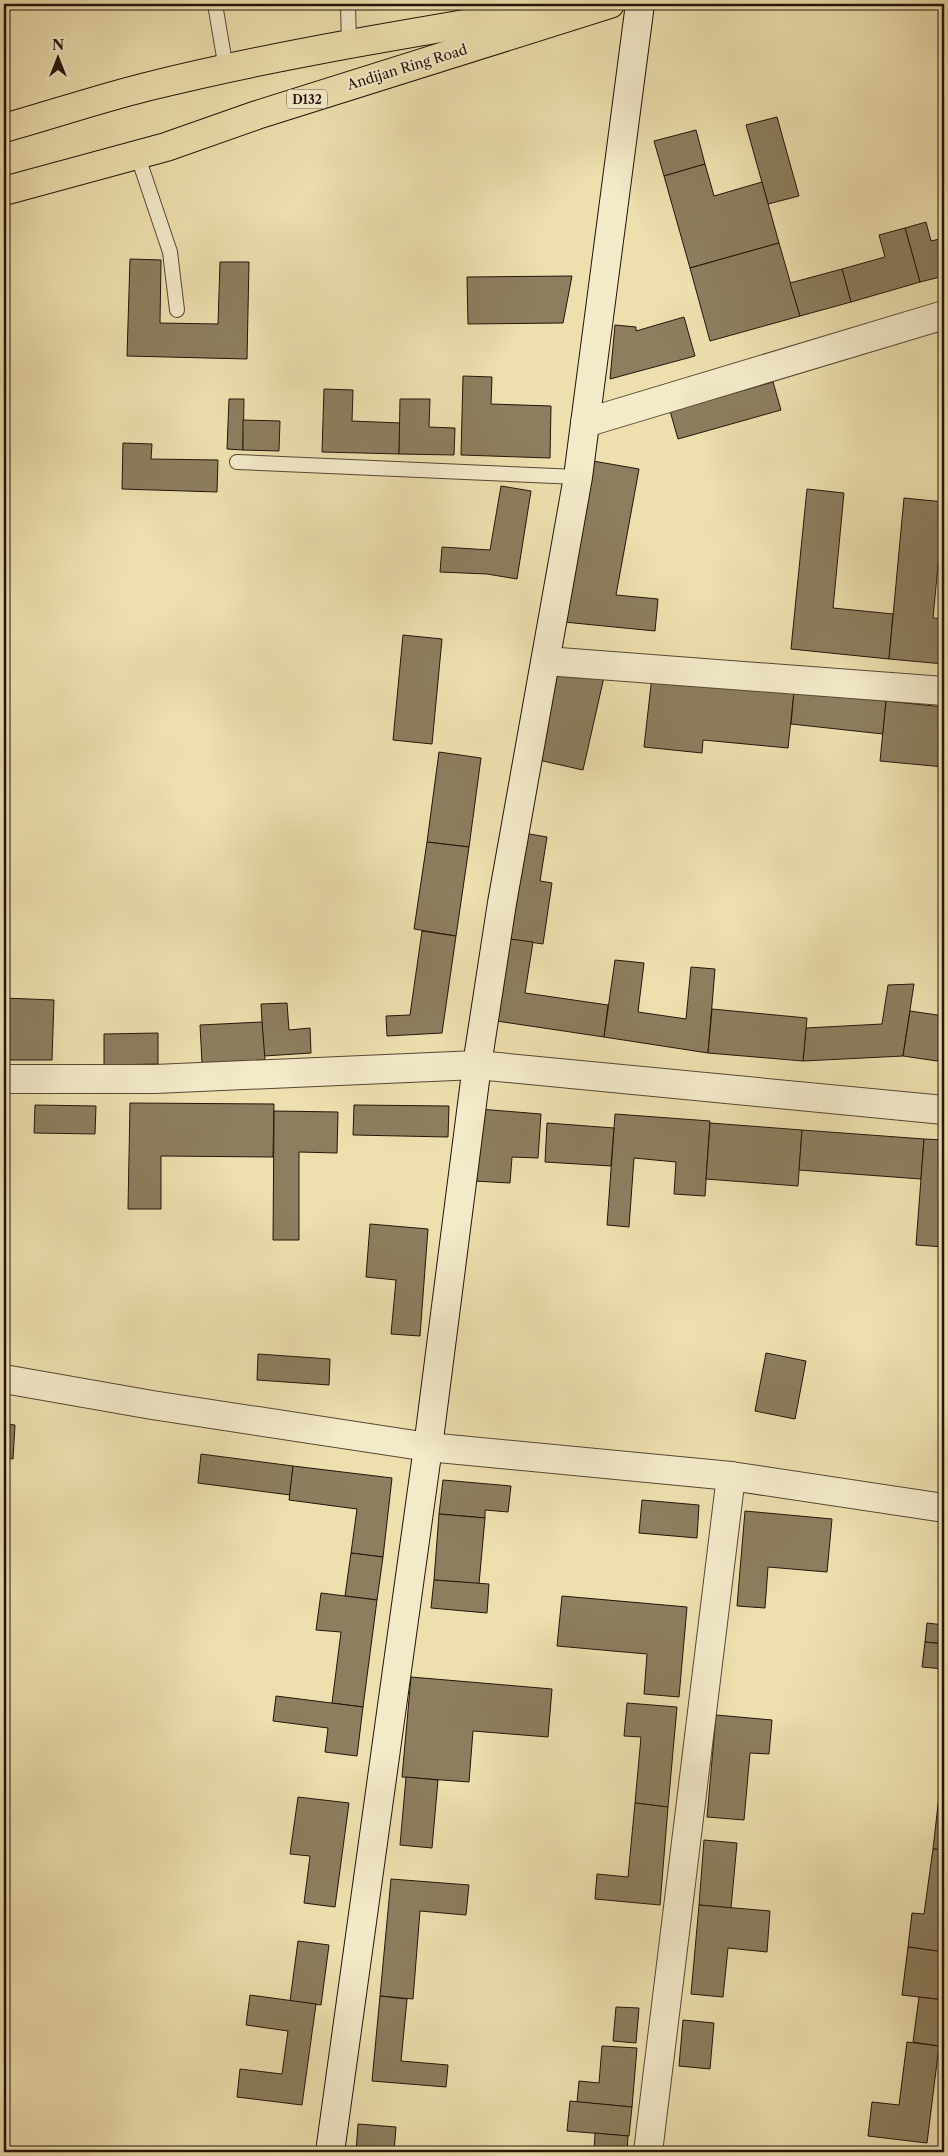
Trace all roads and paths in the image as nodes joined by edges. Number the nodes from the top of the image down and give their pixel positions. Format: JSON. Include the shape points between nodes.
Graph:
{"nodes":[{"id":1,"x":215,"y":4,"type":"edge"},
{"id":2,"x":348,"y":4,"type":"edge"},
{"id":3,"x":585,"y":4,"type":"edge"},
{"id":4,"x":610,"y":4,"type":"edge"},
{"id":5,"x":640,"y":4,"type":"edge"},
{"id":6,"x":349,"y":44,"type":"junction"},
{"id":7,"x":226,"y":70,"type":"junction"},
{"id":8,"x":4,"y":128,"type":"edge"},
{"id":9,"x":137,"y":154,"type":"junction"},
{"id":10,"x":4,"y":191,"type":"edge"},
{"id":11,"x":177,"y":310,"type":"dead end"},
{"id":12,"x":944,"y":315,"type":"edge"},
{"id":13,"x":585,"y":423,"type":"junction"},
{"id":14,"x":237,"y":462,"type":"dead end"},
{"id":15,"x":578,"y":476,"type":"junction"},
{"id":16,"x":546,"y":661,"type":"junction"},
{"id":17,"x":944,"y":691,"type":"edge"},
{"id":18,"x":477,"y":1065,"type":"junction"},
{"id":19,"x":4,"y":1079,"type":"edge"},
{"id":20,"x":944,"y":1110,"type":"edge"},
{"id":21,"x":4,"y":1380,"type":"edge"},
{"id":22,"x":428,"y":1446,"type":"junction"},
{"id":23,"x":731,"y":1476,"type":"junction"},
{"id":24,"x":944,"y":1508,"type":"edge"},
{"id":25,"x":330,"y":2152,"type":"edge"},
{"id":26,"x":648,"y":2152,"type":"edge"}],
"edges":[{"from":1,"to":7,"type":"lane"},
{"from":2,"to":6,"type":"lane"},
{"from":3,"to":6,"type":"highway","name":"Andijan Ring Road"},
{"from":4,"to":9,"type":"highway","name":"Andijan Ring Road","number":"D132"},
{"from":5,"to":13,"type":"street"},
{"from":6,"to":7,"type":"highway","name":"Andijan Ring Road"},
{"from":7,"to":8,"type":"highway","name":"Andijan Ring Road","via":[[145,87]]},
{"from":9,"to":10,"type":"highway","name":"Andijan Ring Road","number":"D132"},
{"from":9,"to":11,"type":"lane","via":[[170,252]]},
{"from":12,"to":13,"type":"street"},
{"from":13,"to":15,"type":"street"},
{"from":14,"to":15,"type":"lane"},
{"from":15,"to":16,"type":"street"},
{"from":16,"to":17,"type":"street"},
{"from":16,"to":18,"type":"street","via":[[502,903]]},
{"from":18,"to":19,"type":"street","via":[[155,1079]]},
{"from":18,"to":20,"type":"street"},
{"from":18,"to":22,"type":"street"},
{"from":21,"to":22,"type":"street"},
{"from":22,"to":23,"type":"street"},
{"from":22,"to":25,"type":"street"},
{"from":23,"to":24,"type":"street"},
{"from":23,"to":26,"type":"street"}]}
